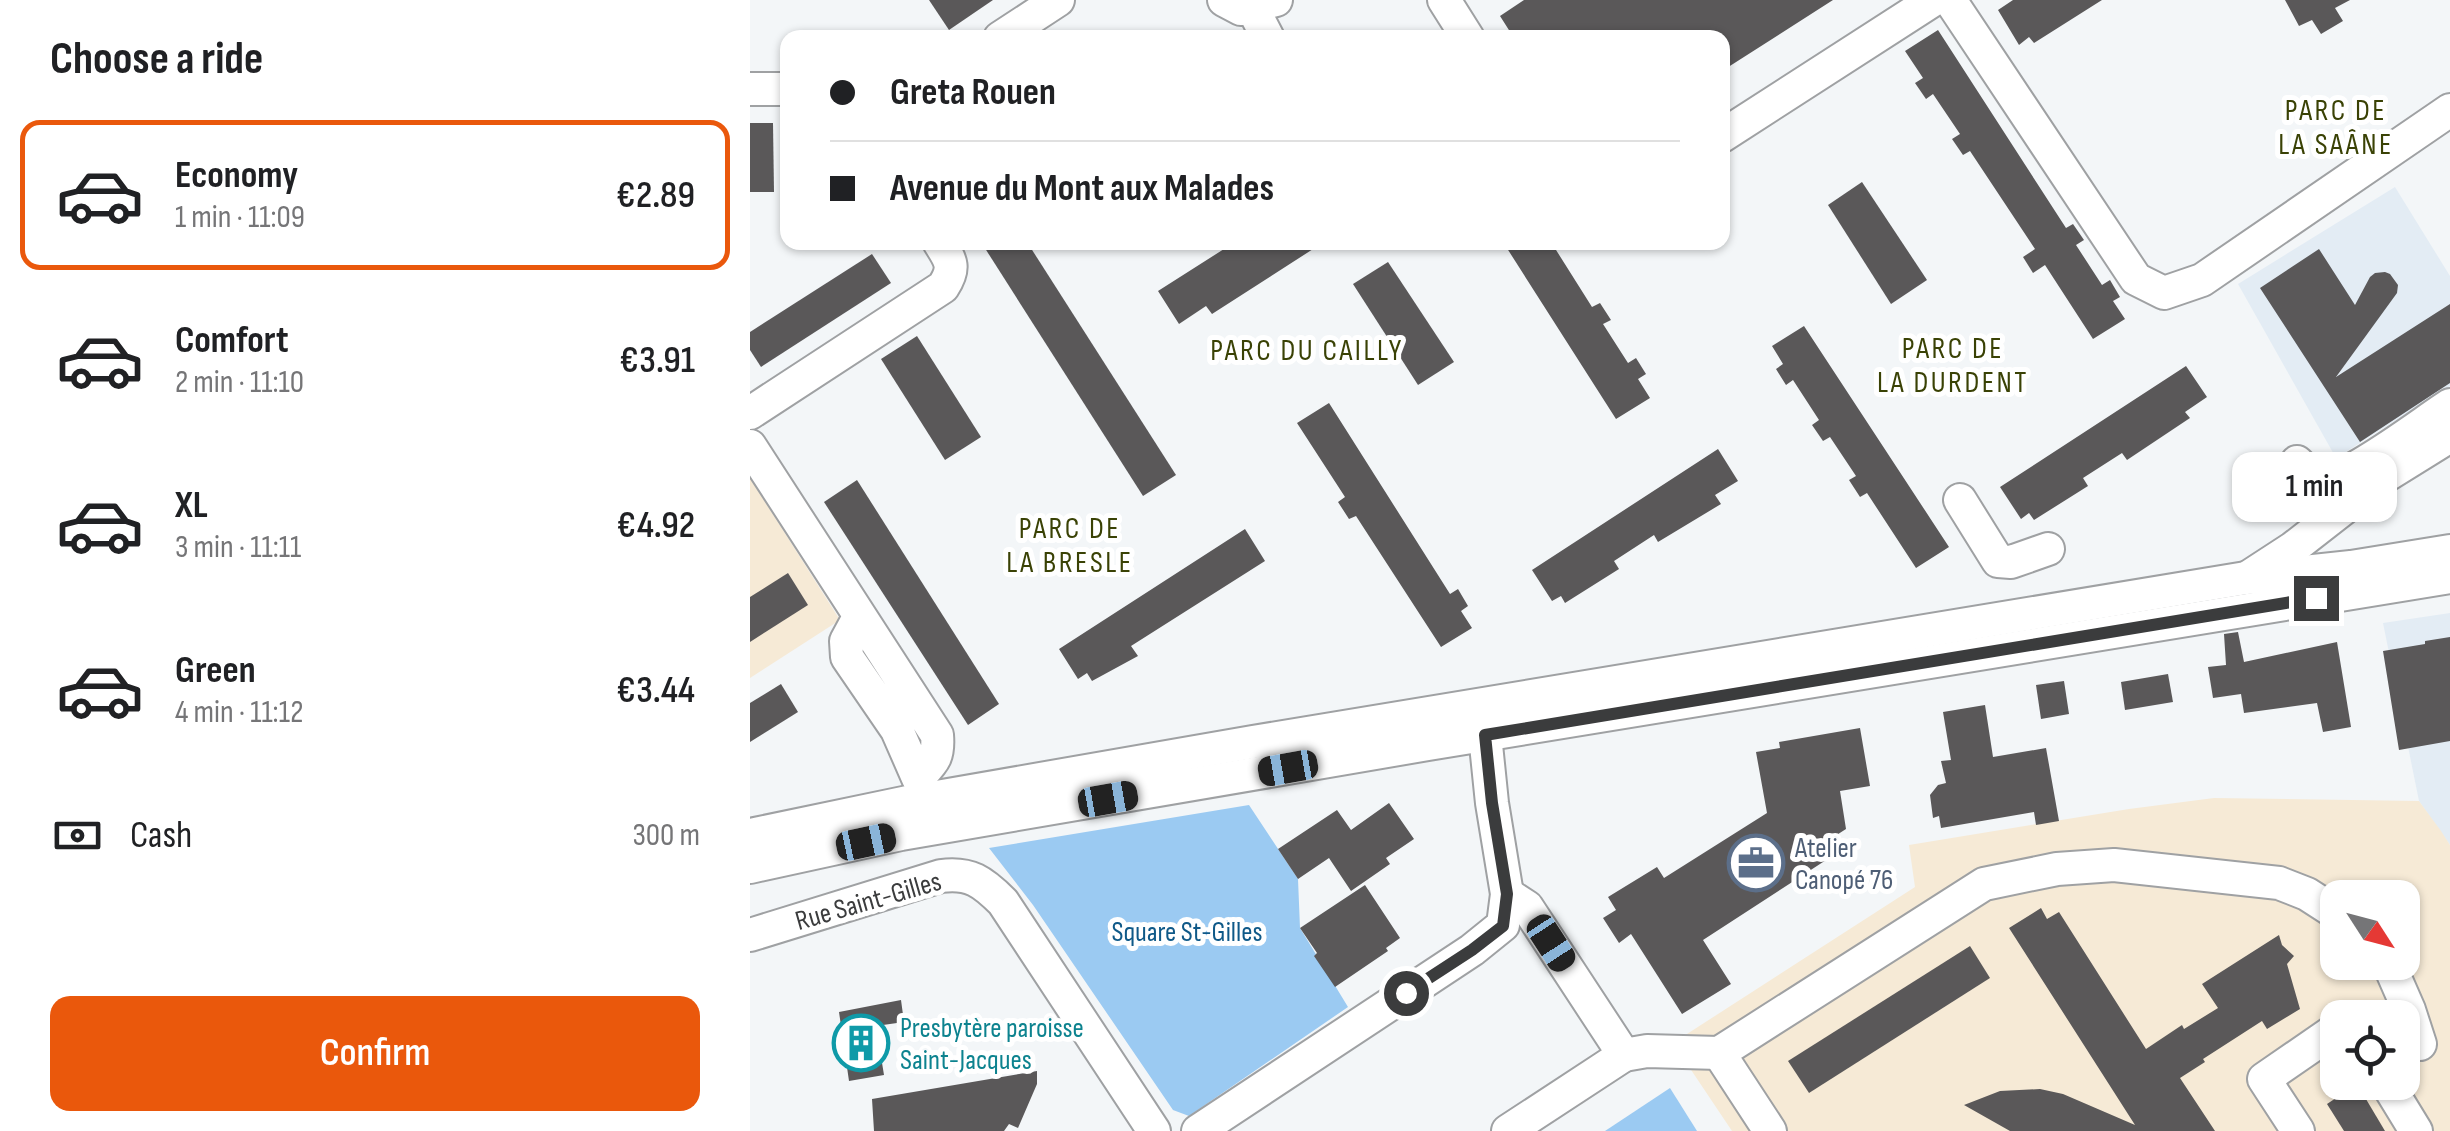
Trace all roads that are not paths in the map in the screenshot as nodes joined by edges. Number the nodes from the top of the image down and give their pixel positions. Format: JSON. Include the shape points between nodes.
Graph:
{"nodes":[{"id":1,"x":1058,"y":0,"type":"edge"},
{"id":2,"x":1444,"y":0,"type":"edge"},
{"id":3,"x":1933,"y":0,"type":"edge"},
{"id":4,"x":1950,"y":0,"type":"edge"},
{"id":5,"x":1251,"y":2,"type":"edge"},
{"id":6,"x":1012,"y":30,"type":"edge"},
{"id":7,"x":1264,"y":30,"type":"edge"},
{"id":8,"x":1463,"y":30,"type":"edge"},
{"id":9,"x":780,"y":89,"type":"edge"},
{"id":10,"x":750,"y":90,"type":"edge"},
{"id":11,"x":2450,"y":110,"type":"edge"},
{"id":12,"x":1730,"y":131,"type":"edge"},
{"id":13,"x":944,"y":250,"type":"edge"},
{"id":14,"x":2450,"y":405,"type":"edge"},
{"id":15,"x":750,"y":414,"type":"edge"},
{"id":16,"x":2450,"y":436,"type":"edge"},
{"id":17,"x":750,"y":446,"type":"edge"},
{"id":18,"x":2297,"y":462,"type":"dead end"},
{"id":19,"x":1960,"y":500,"type":"dead end"},
{"id":20,"x":2048,"y":550,"type":"dead end"},
{"id":21,"x":2450,"y":552,"type":"edge"},
{"id":22,"x":2450,"y":577,"type":"edge"},
{"id":23,"x":2246,"y":578,"type":"junction"},
{"id":24,"x":1485,"y":735,"type":"junction"},
{"id":25,"x":913,"y":790,"type":"junction"},
{"id":26,"x":901,"y":834,"type":"junction"},
{"id":27,"x":750,"y":835,"type":"edge"},
{"id":28,"x":750,"y":867,"type":"edge"},
{"id":29,"x":1507,"y":894,"type":"junction"},
{"id":30,"x":2320,"y":902,"type":"edge"},
{"id":31,"x":750,"y":935,"type":"edge"},
{"id":32,"x":2396,"y":980,"type":"edge"},
{"id":33,"x":2320,"y":1040,"type":"edge"},
{"id":34,"x":2424,"y":1042,"type":"edge"},
{"id":35,"x":1719,"y":1053,"type":"junction"},
{"id":36,"x":1624,"y":1054,"type":"junction"},
{"id":37,"x":2397,"y":1100,"type":"edge"},
{"id":38,"x":1154,"y":1131,"type":"edge"},
{"id":39,"x":1198,"y":1131,"type":"edge"},
{"id":40,"x":1508,"y":1131,"type":"edge"},
{"id":41,"x":1770,"y":1131,"type":"edge"},
{"id":42,"x":2298,"y":1131,"type":"edge"},
{"id":43,"x":2416,"y":1131,"type":"edge"}],
"edges":[{"from":1,"to":6,"type":"street"},
{"from":2,"to":8,"type":"street"},
{"from":3,"to":12,"type":"street"},
{"from":4,"to":11,"type":"street","via":[[2136,279],[2164,293],[2202,280]]},
{"from":5,"to":7,"type":"street"},
{"from":9,"to":10,"type":"street"},
{"from":13,"to":15,"type":"street","via":[[952,270],[943,287]]},
{"from":14,"to":18,"type":"street","via":[[2349,471],[2312,476]]},
{"from":16,"to":23,"type":"street"},
{"from":17,"to":25,"type":"street","via":[[859,617],[846,642],[847,657],[896,730]]},
{"from":19,"to":20,"type":"street","via":[[1998,562]]},
{"from":21,"to":23,"type":"street"},
{"from":22,"to":24,"type":"street"},
{"from":23,"to":25,"type":"street"},
{"from":24,"to":26,"type":"street"},
{"from":24,"to":29,"type":"street"},
{"from":25,"to":26,"type":"street"},
{"from":25,"to":27,"type":"street"},
{"from":26,"to":28,"type":"street"},
{"from":29,"to":36,"type":"street","via":[[1526,907]]},
{"from":29,"to":39,"type":"street","via":[[1503,926],[1472,950]]},
{"from":30,"to":35,"type":"street","via":[[2279,883],[2114,865],[1984,884]]},
{"from":31,"to":38,"type":"street","name":"Rue Saint-Gilles","via":[[940,876],[974,879],[1003,902]]},
{"from":32,"to":34,"type":"street"},
{"from":33,"to":42,"type":"street","via":[[2264,1079]]},
{"from":35,"to":36,"type":"street"},
{"from":35,"to":41,"type":"street"},
{"from":36,"to":40,"type":"street"},
{"from":37,"to":43,"type":"street"}]}
